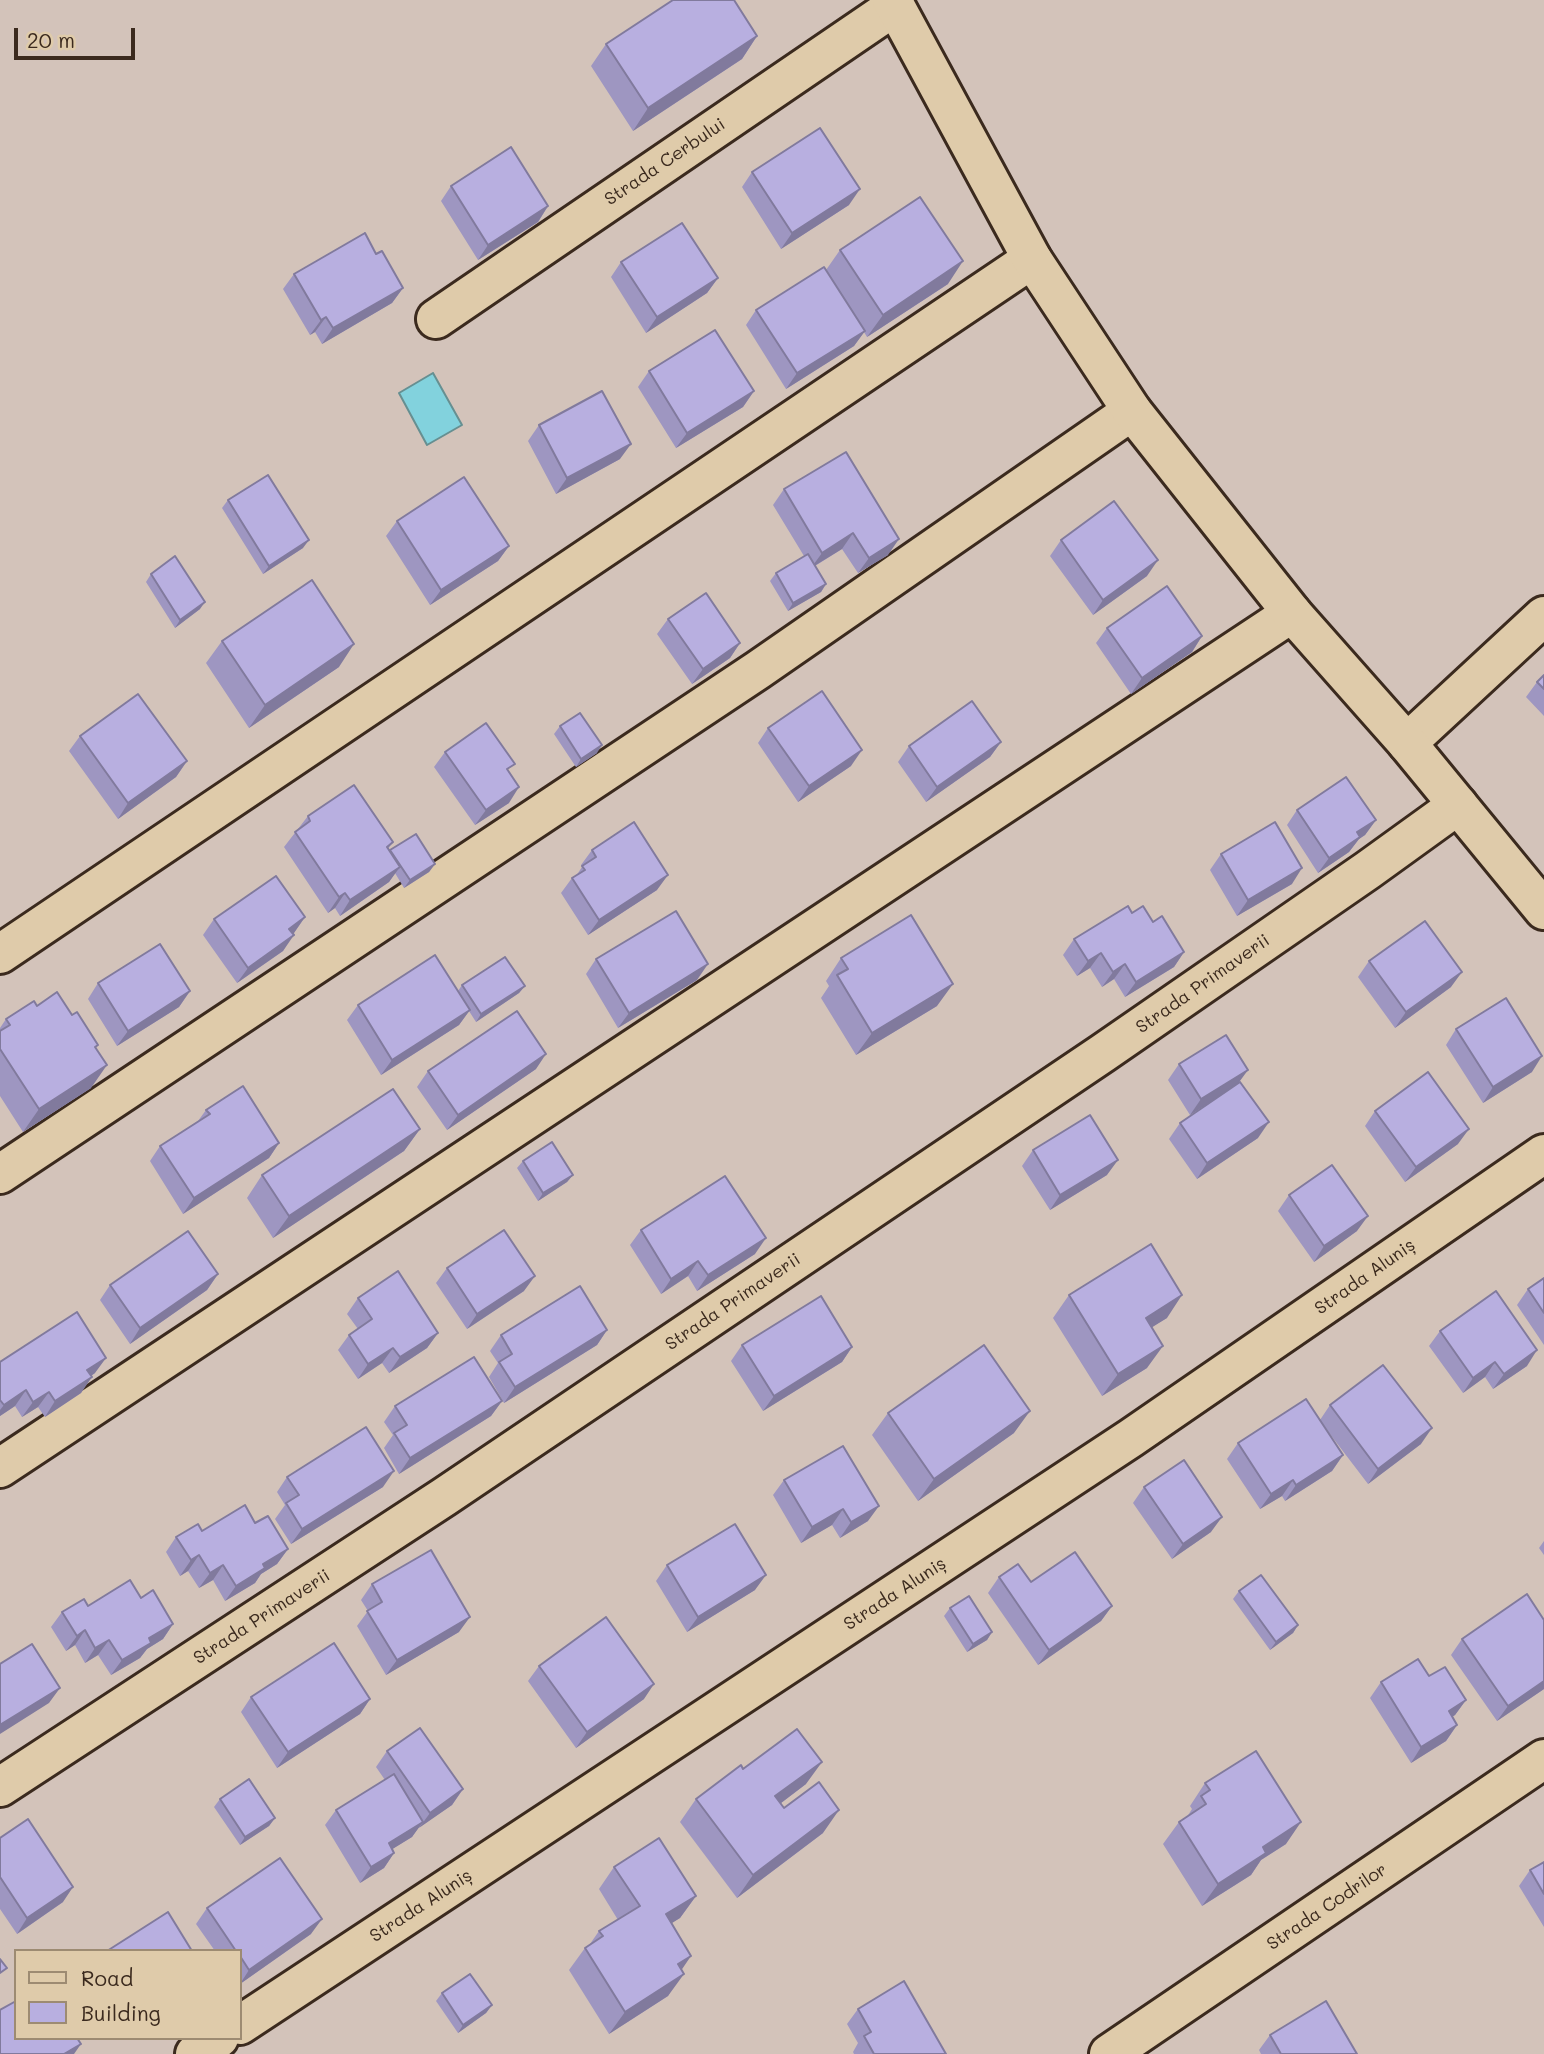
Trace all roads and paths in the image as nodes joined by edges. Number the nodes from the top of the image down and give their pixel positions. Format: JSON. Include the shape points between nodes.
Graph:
{"nodes":[{"id":1,"x":894,"y":3,"type":"edge"},
{"id":2,"x":1032,"y":259,"type":"junction"},
{"id":3,"x":436,"y":319,"type":"dead end"},
{"id":4,"x":1132,"y":411,"type":"junction"},
{"id":5,"x":1292,"y":613,"type":"junction"},
{"id":6,"x":1544,"y":616,"type":"edge"},
{"id":7,"x":1407,"y":743,"type":"junction"},
{"id":8,"x":1458,"y":805,"type":"junction"},
{"id":9,"x":1544,"y":910,"type":"edge"},
{"id":10,"x":0,"y":954,"type":"edge"},
{"id":11,"x":1544,"y":1154,"type":"edge"},
{"id":12,"x":0,"y":1174,"type":"edge"},
{"id":13,"x":0,"y":1468,"type":"edge"},
{"id":14,"x":1544,"y":1759,"type":"edge"},
{"id":15,"x":0,"y":1787,"type":"edge"},
{"id":16,"x":242,"y":2024,"type":"edge"},
{"id":17,"x":216,"y":2040,"type":"edge"},
{"id":18,"x":195,"y":2054,"type":"edge"},
{"id":19,"x":1109,"y":2054,"type":"edge"}],
"edges":[{"from":1,"to":2,"type":"street"},
{"from":1,"to":3,"type":"street","name":"Strada Cerbului"},
{"from":2,"to":4,"type":"street"},
{"from":2,"to":10,"type":"street"},
{"from":4,"to":5,"type":"street"},
{"from":4,"to":12,"type":"street","via":[[758,670]]},
{"from":5,"to":7,"type":"street"},
{"from":5,"to":13,"type":"street"},
{"from":6,"to":7,"type":"street"},
{"from":7,"to":8,"type":"street"},
{"from":8,"to":9,"type":"street"},
{"from":8,"to":15,"type":"street","name":"Strada Primaverii","via":[[1114,1046],[456,1489]]},
{"from":11,"to":16,"type":"street","name":"Strada Aluniș","via":[[1131,1437]]},
{"from":14,"to":19,"type":"street","name":"Strada Codrilor"},
{"from":17,"to":18,"type":"street"}]}
